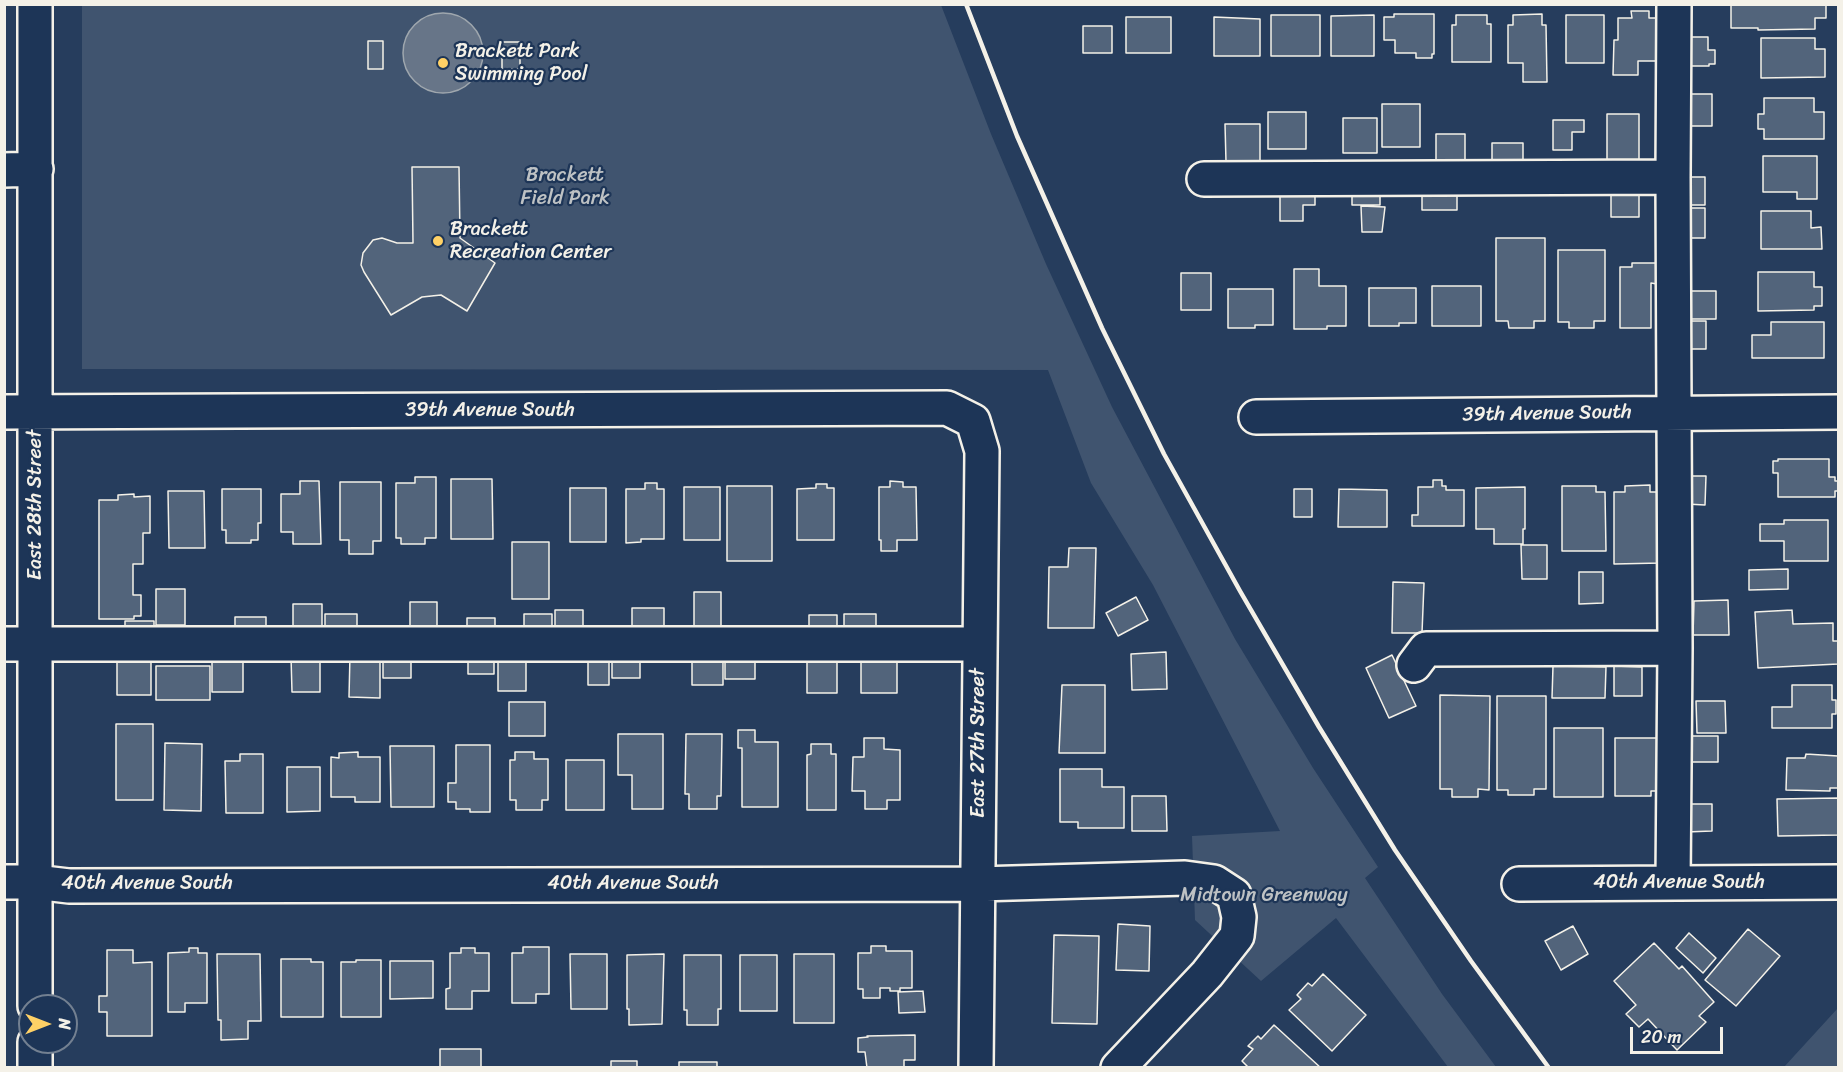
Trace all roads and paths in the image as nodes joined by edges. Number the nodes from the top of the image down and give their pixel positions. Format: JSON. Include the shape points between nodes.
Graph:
{"nodes":[{"id":1,"x":35,"y":4,"type":"edge"},
{"id":2,"x":1674,"y":4,"type":"edge"},
{"id":3,"x":20,"y":169,"type":"edge"},
{"id":4,"x":1673,"y":177,"type":"junction"},
{"id":5,"x":1204,"y":179,"type":"dead end"},
{"id":6,"x":20,"y":412,"type":"edge"},
{"id":7,"x":1839,"y":412,"type":"edge"},
{"id":8,"x":1675,"y":413,"type":"junction"},
{"id":9,"x":1256,"y":417,"type":"dead end"},
{"id":10,"x":973,"y":421,"type":"joint"},
{"id":11,"x":20,"y":644,"type":"edge"},
{"id":12,"x":980,"y":644,"type":"junction"},
{"id":13,"x":1675,"y":648,"type":"junction"},
{"id":14,"x":1414,"y":665,"type":"dead end"},
{"id":15,"x":20,"y":882,"type":"edge"},
{"id":16,"x":1672,"y":882,"type":"junction"},
{"id":17,"x":1839,"y":882,"type":"edge"},
{"id":18,"x":978,"y":884,"type":"junction"},
{"id":19,"x":1519,"y":884,"type":"dead end"},
{"id":20,"x":34,"y":994,"type":"edge"},
{"id":21,"x":976,"y":1068,"type":"edge"},
{"id":22,"x":1118,"y":1068,"type":"edge"}],
"edges":[{"from":1,"to":3,"type":"street","name":"East 28th Street"},
{"from":2,"to":4,"type":"street"},
{"from":3,"to":6,"type":"street","name":"East 28th Street"},
{"from":4,"to":5,"type":"street"},
{"from":4,"to":8,"type":"street"},
{"from":6,"to":10,"type":"street","name":"39th Avenue South","via":[[947,408]]},
{"from":6,"to":11,"type":"street","name":"East 28th Street"},
{"from":7,"to":8,"type":"street","name":"39th Avenue South"},
{"from":8,"to":9,"type":"street","name":"39th Avenue South"},
{"from":8,"to":13,"type":"street"},
{"from":10,"to":12,"type":"street","name":"East 27th Street","via":[[982,451]]},
{"from":11,"to":12,"type":"street"},
{"from":11,"to":15,"type":"street","name":"East 28th Street"},
{"from":12,"to":18,"type":"street","name":"East 27th Street"},
{"from":13,"to":14,"type":"street","via":[[1426,649]]},
{"from":13,"to":16,"type":"street"},
{"from":15,"to":18,"type":"street","name":"40th Avenue South","via":[[69,886]]},
{"from":15,"to":20,"type":"street","name":"East 28th Street"},
{"from":16,"to":17,"type":"street","name":"40th Avenue South"},
{"from":16,"to":19,"type":"street","name":"40th Avenue South"},
{"from":18,"to":21,"type":"street","name":"East 27th Street"},
{"from":18,"to":22,"type":"street","name":"40th Avenue South","via":[[1185,878],[1214,882],[1234,895],[1238,936]]}]}
